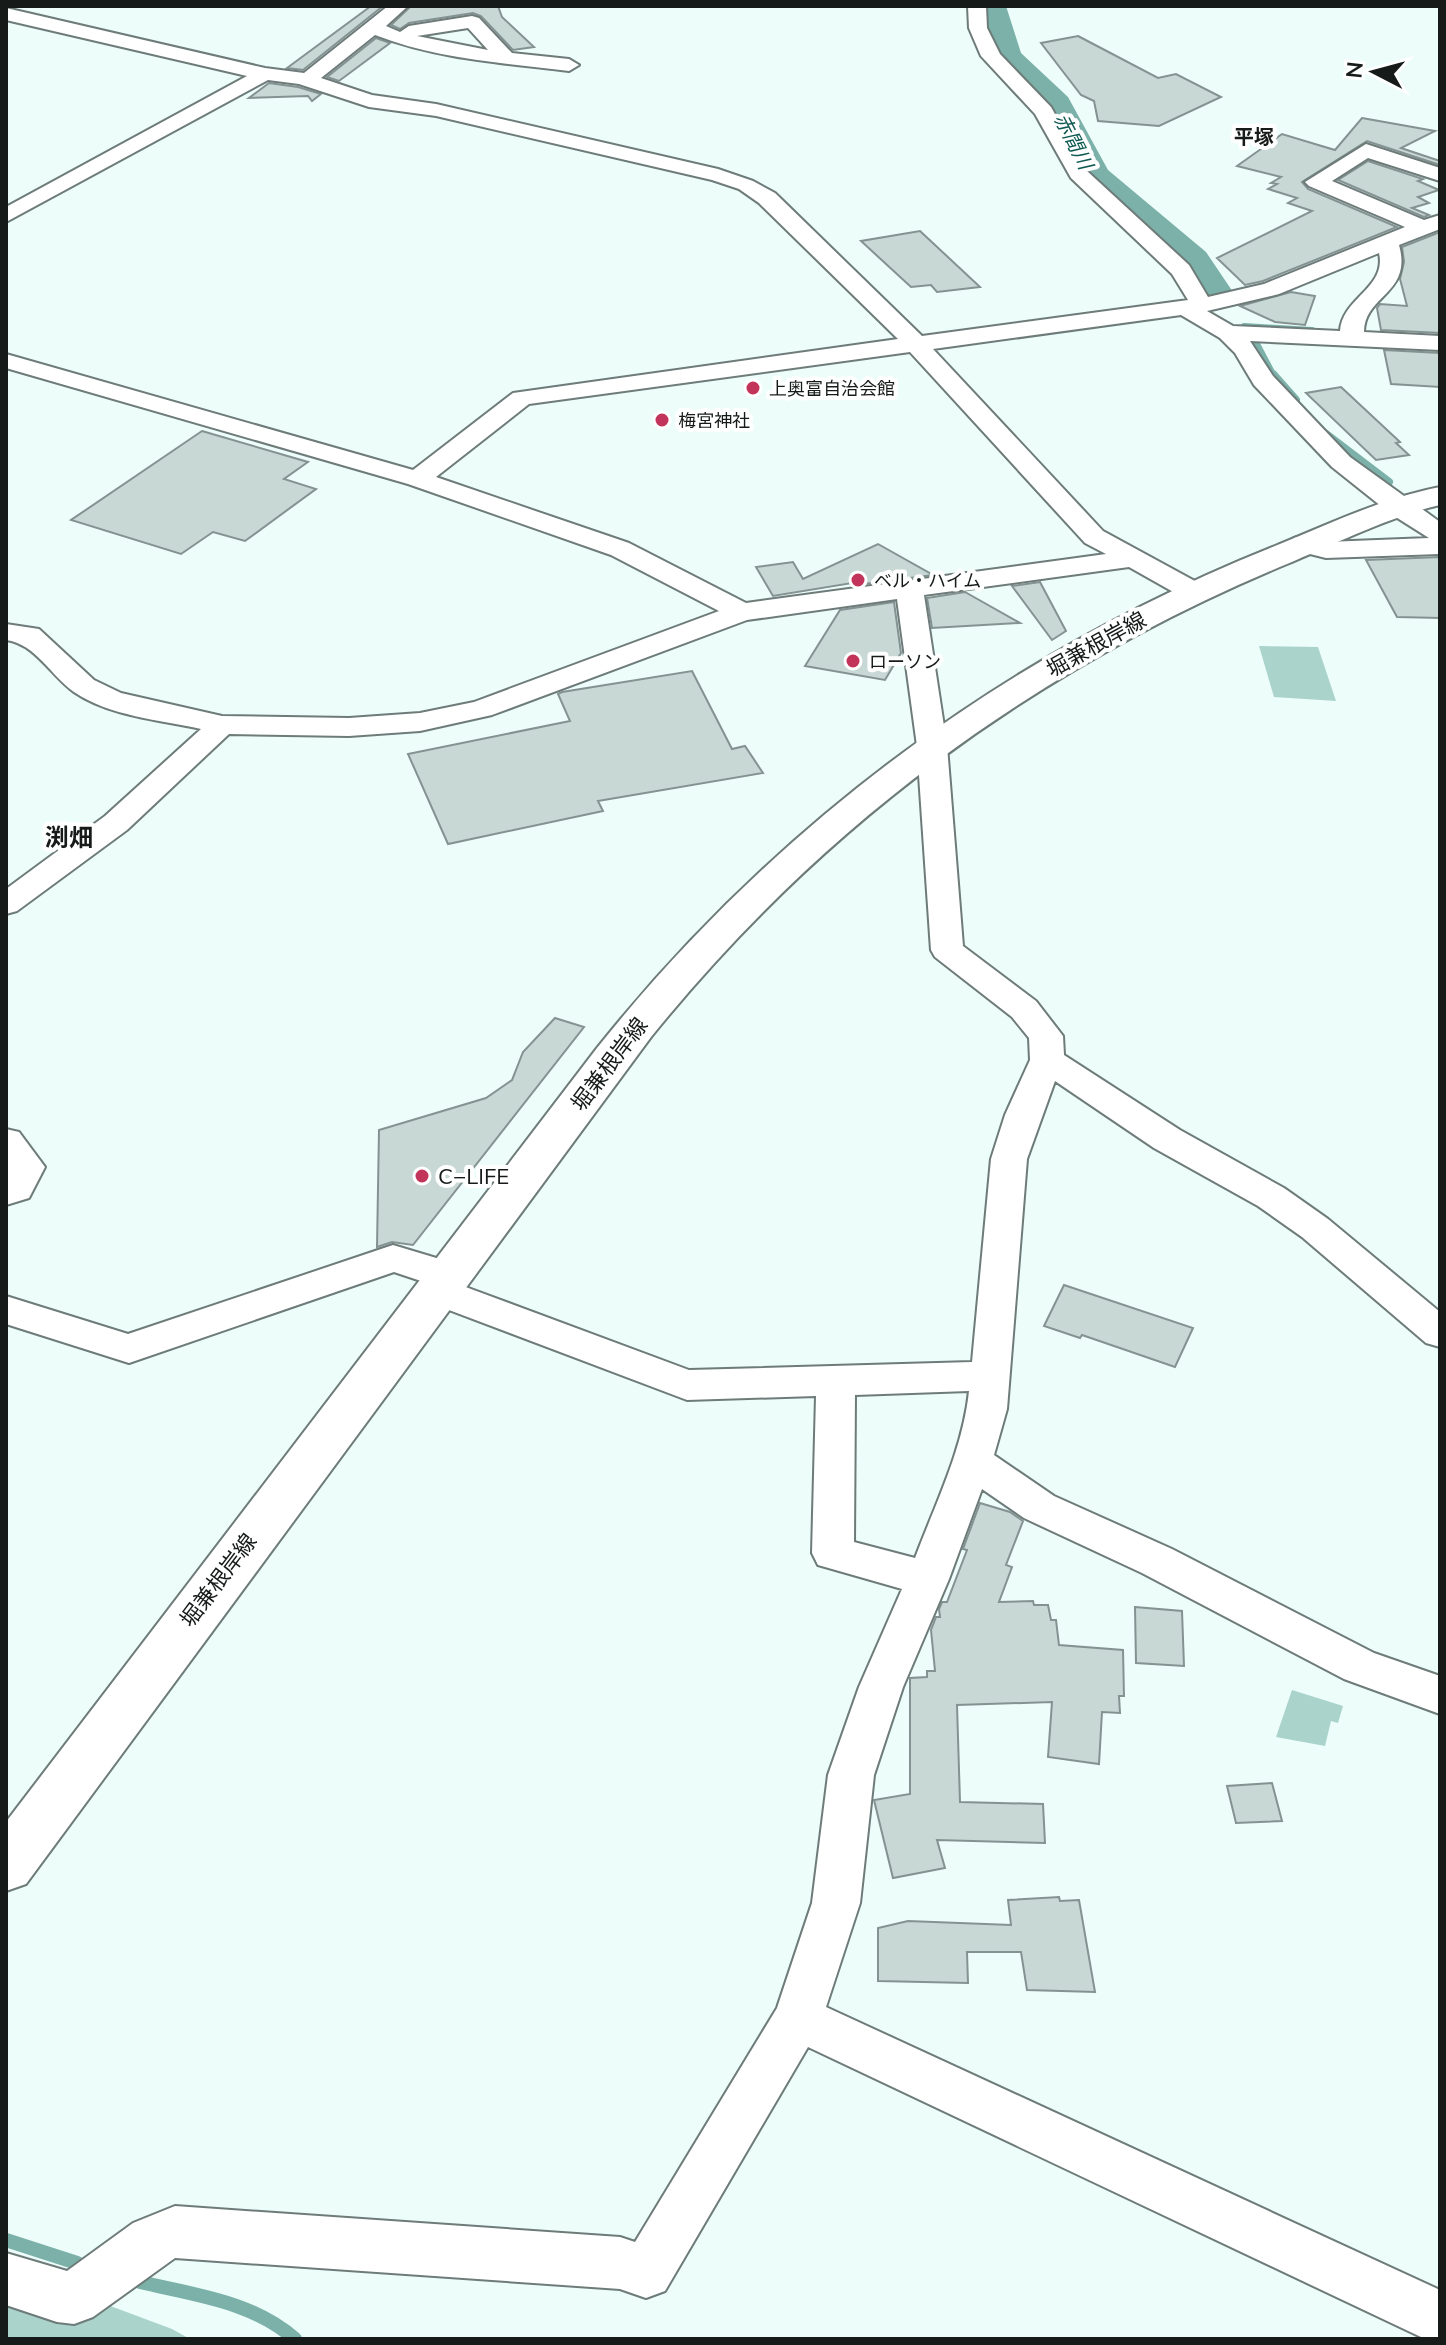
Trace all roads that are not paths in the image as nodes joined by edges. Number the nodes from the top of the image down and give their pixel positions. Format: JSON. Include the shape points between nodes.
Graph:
{"nodes":[{"id":1,"x":399,"y":6,"type":"edge"},
{"id":2,"x":977,"y":6,"type":"edge"},
{"id":3,"x":6,"y":14,"type":"edge"},
{"id":4,"x":374,"y":28,"type":"junction"},
{"id":5,"x":395,"y":35,"type":"junction"},
{"id":6,"x":507,"y":58,"type":"junction"},
{"id":7,"x":569,"y":65,"type":"dead end"},
{"id":8,"x":265,"y":74,"type":"junction"},
{"id":9,"x":308,"y":79,"type":"junction"},
{"id":10,"x":1440,"y":175,"type":"edge"},
{"id":11,"x":6,"y":216,"type":"edge"},
{"id":12,"x":1431,"y":224,"type":"edge"},
{"id":13,"x":1387,"y":240,"type":"junction"},
{"id":14,"x":1194,"y":306,"type":"junction"},
{"id":15,"x":1351,"y":332,"type":"junction"},
{"id":16,"x":1228,"y":333,"type":"junction"},
{"id":17,"x":914,"y":342,"type":"junction"},
{"id":18,"x":1440,"y":343,"type":"edge"},
{"id":19,"x":6,"y":361,"type":"edge"},
{"id":20,"x":417,"y":479,"type":"junction"},
{"id":21,"x":1425,"y":498,"type":"edge"},
{"id":22,"x":1440,"y":534,"type":"edge"},
{"id":23,"x":1303,"y":544,"type":"junction"},
{"id":24,"x":1440,"y":546,"type":"edge"},
{"id":25,"x":1130,"y":559,"type":"junction"},
{"id":26,"x":910,"y":591,"type":"junction"},
{"id":27,"x":1194,"y":592,"type":"junction"},
{"id":28,"x":742,"y":612,"type":"junction"},
{"id":29,"x":6,"y":632,"type":"edge"},
{"id":30,"x":222,"y":725,"type":"junction"},
{"id":31,"x":932,"y":746,"type":"junction"},
{"id":32,"x":6,"y":904,"type":"edge"},
{"id":33,"x":1047,"y":1060,"type":"junction"},
{"id":34,"x":6,"y":1141,"type":"edge"},
{"id":35,"x":6,"y":1192,"type":"edge"},
{"id":36,"x":444,"y":1283,"type":"junction"},
{"id":37,"x":6,"y":1310,"type":"edge"},
{"id":38,"x":1440,"y":1333,"type":"edge"},
{"id":39,"x":990,"y":1376,"type":"junction"},
{"id":40,"x":836,"y":1379,"type":"junction"},
{"id":41,"x":972,"y":1461,"type":"junction"},
{"id":42,"x":928,"y":1579,"type":"junction"},
{"id":43,"x":1440,"y":1695,"type":"edge"},
{"id":44,"x":7,"y":1864,"type":"edge"},
{"id":45,"x":798,"y":2018,"type":"junction"},
{"id":46,"x":6,"y":2279,"type":"edge"},
{"id":47,"x":1440,"y":2318,"type":"edge"}],
"edges":[{"from":1,"to":4,"type":"street"},
{"from":2,"to":14,"type":"street","via":[[978,28],[991,56],[1044,111],[1078,174],[1181,270]]},
{"from":3,"to":8,"type":"street"},
{"from":4,"to":5,"type":"street"},
{"from":4,"to":9,"type":"street"},
{"from":5,"to":6,"type":"street"},
{"from":5,"to":6,"type":"street","via":[[472,22]]},
{"from":6,"to":7,"type":"street"},
{"from":8,"to":9,"type":"street"},
{"from":8,"to":11,"type":"street"},
{"from":9,"to":17,"type":"street","via":[[369,101],[436,110],[746,185],[767,198]]},
{"from":10,"to":12,"type":"street","via":[[1366,150],[1316,182]]},
{"from":12,"to":13,"type":"street"},
{"from":13,"to":14,"type":"street","via":[[1271,289]]},
{"from":13,"to":15,"type":"street","via":[[1392,266],[1379,294],[1359,306]]},
{"from":14,"to":16,"type":"street"},
{"from":14,"to":17,"type":"street"},
{"from":15,"to":16,"type":"street"},
{"from":15,"to":18,"type":"street"},
{"from":16,"to":21,"type":"street","via":[[1292,414],[1341,462]]},
{"from":17,"to":20,"type":"street","via":[[522,398]]},
{"from":17,"to":25,"type":"street","via":[[1094,537]]},
{"from":19,"to":20,"type":"street"},
{"from":20,"to":28,"type":"street","via":[[620,549]]},
{"from":21,"to":22,"type":"street"},
{"from":21,"to":23,"type":"main road","name":"堀兼根岸線"},
{"from":23,"to":24,"type":"street","via":[[1326,550]]},
{"from":23,"to":27,"type":"main road","name":"堀兼根岸線"},
{"from":25,"to":26,"type":"street"},
{"from":25,"to":27,"type":"street"},
{"from":26,"to":28,"type":"street"},
{"from":26,"to":31,"type":"street"},
{"from":27,"to":31,"type":"main road","name":"堀兼根岸線","via":[[1055,665]]},
{"from":28,"to":30,"type":"street","via":[[482,709],[420,722],[349,727]]},
{"from":29,"to":30,"type":"street","via":[[29,635],[84,686],[112,700]]},
{"from":30,"to":32,"type":"street","via":[[116,823]]},
{"from":31,"to":33,"type":"street","via":[[947,950],[1024,1009],[1046,1036]]},
{"from":31,"to":36,"type":"main road","name":"堀兼根岸線","via":[[842,817],[705,947],[636,1026]]},
{"from":33,"to":38,"type":"street","via":[[1167,1139],[1271,1197]]},
{"from":33,"to":39,"type":"street","via":[[1009,1159]]},
{"from":34,"to":35,"type":"street","via":[[27,1167],[16,1189]]},
{"from":36,"to":37,"type":"street","via":[[393,1258],[129,1349]]},
{"from":36,"to":40,"type":"street","via":[[687,1385]]},
{"from":36,"to":44,"type":"main road","name":"堀兼根岸線"},
{"from":39,"to":40,"type":"street"},
{"from":39,"to":41,"type":"street"},
{"from":40,"to":42,"type":"street","via":[[833,1553]]},
{"from":41,"to":42,"type":"street"},
{"from":41,"to":43,"type":"street","via":[[1039,1507],[1157,1561],[1359,1666]]},
{"from":42,"to":45,"type":"street","via":[[881,1687],[851,1775],[836,1903]]},
{"from":45,"to":46,"type":"street","via":[[646,2272],[620,2263],[175,2232],[151,2241],[74,2298]]},
{"from":45,"to":47,"type":"street"}]}
